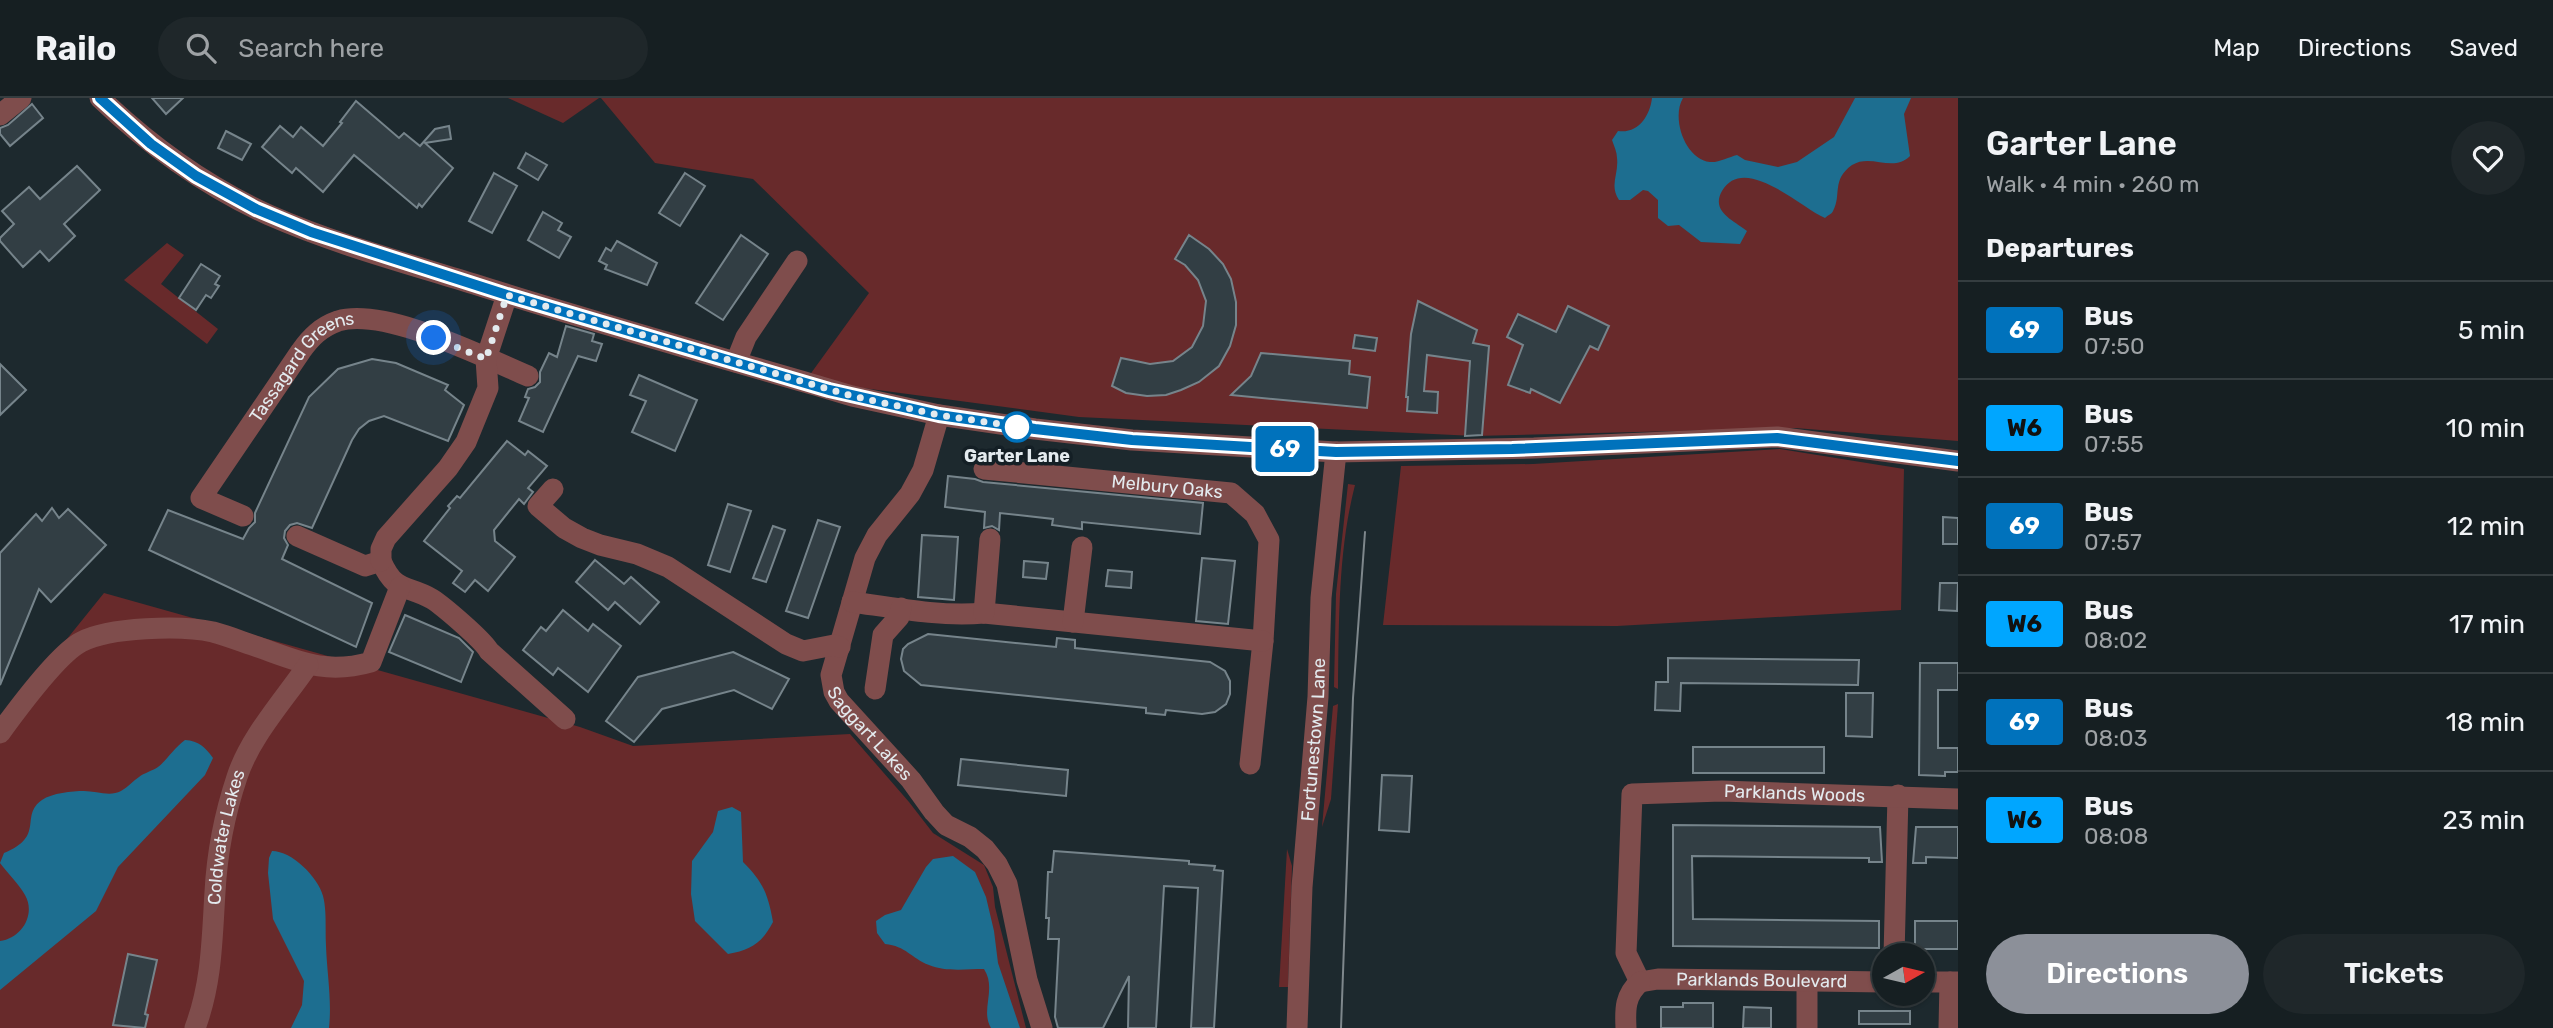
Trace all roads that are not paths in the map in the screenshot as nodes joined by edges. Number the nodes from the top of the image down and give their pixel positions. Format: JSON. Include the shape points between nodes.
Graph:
{"nodes":[{"id":1,"x":21,"y":98,"type":"edge"},
{"id":2,"x":100,"y":98,"type":"edge"},
{"id":3,"x":0,"y":116,"type":"edge"},
{"id":4,"x":797,"y":261,"type":"dead end"},
{"id":5,"x":507,"y":295,"type":"junction"},
{"id":6,"x":486,"y":359,"type":"junction"},
{"id":7,"x":736,"y":362,"type":"junction"},
{"id":8,"x":528,"y":376,"type":"dead end"},
{"id":9,"x":939,"y":415,"type":"junction"},
{"id":10,"x":1336,"y":452,"type":"junction"},
{"id":11,"x":1958,"y":461,"type":"edge"},
{"id":12,"x":984,"y":469,"type":"dead end"},
{"id":13,"x":552,"y":489,"type":"dead end"},
{"id":14,"x":243,"y":516,"type":"dead end"},
{"id":15,"x":297,"y":536,"type":"dead end"},
{"id":16,"x":990,"y":540,"type":"dead end"},
{"id":17,"x":1082,"y":547,"type":"dead end"},
{"id":18,"x":381,"y":561,"type":"junction"},
{"id":19,"x":400,"y":587,"type":"junction"},
{"id":20,"x":852,"y":602,"type":"junction"},
{"id":21,"x":901,"y":608,"type":"junction"},
{"id":22,"x":984,"y":613,"type":"junction"},
{"id":23,"x":1073,"y":622,"type":"junction"},
{"id":24,"x":1263,"y":641,"type":"junction"},
{"id":25,"x":840,"y":646,"type":"junction"},
{"id":26,"x":308,"y":666,"type":"junction"},
{"id":27,"x":875,"y":689,"type":"dead end"},
{"id":28,"x":565,"y":719,"type":"dead end"},
{"id":29,"x":0,"y":733,"type":"edge"},
{"id":30,"x":1250,"y":764,"type":"dead end"},
{"id":31,"x":1898,"y":795,"type":"junction"},
{"id":32,"x":1958,"y":799,"type":"edge"},
{"id":33,"x":1894,"y":943,"type":"edge"},
{"id":34,"x":1807,"y":981,"type":"junction"},
{"id":35,"x":1640,"y":982,"type":"junction"},
{"id":36,"x":1872,"y":982,"type":"edge"},
{"id":37,"x":1936,"y":982,"type":"edge"},
{"id":38,"x":1954,"y":982,"type":"edge"},
{"id":39,"x":195,"y":1028,"type":"edge"},
{"id":40,"x":1042,"y":1028,"type":"edge"},
{"id":41,"x":1297,"y":1028,"type":"edge"},
{"id":42,"x":1626,"y":1028,"type":"edge"},
{"id":43,"x":1807,"y":1028,"type":"edge"},
{"id":44,"x":1949,"y":1028,"type":"edge"}],
"edges":[{"from":1,"to":3,"type":"street"},
{"from":2,"to":5,"type":"street","via":[[151,144],[196,176],[256,209],[311,232]]},
{"from":4,"to":7,"type":"street","via":[[747,337]]},
{"from":5,"to":6,"type":"street"},
{"from":5,"to":7,"type":"street"},
{"from":6,"to":8,"type":"street","name":"Tassagard Greens"},
{"from":6,"to":14,"type":"street","name":"Tassagard Greens","via":[[392,323],[355,319],[324,327],[301,351],[201,498]]},
{"from":6,"to":18,"type":"street","via":[[488,388],[466,442],[449,468],[386,538]]},
{"from":7,"to":9,"type":"street","via":[[852,396]]},
{"from":9,"to":10,"type":"street","via":[[1132,440]]},
{"from":9,"to":20,"type":"street","name":"Saggart Lakes","via":[[923,470],[877,535]]},
{"from":10,"to":11,"type":"street","via":[[1777,438]]},
{"from":10,"to":41,"type":"street","name":"Fortunestown Lane","via":[[1321,598]]},
{"from":12,"to":24,"type":"street","name":"Melbury Oaks","via":[[1231,494],[1255,514],[1269,540]]},
{"from":13,"to":25,"type":"street","via":[[538,506],[564,528],[668,567],[803,651]]},
{"from":15,"to":18,"type":"street","via":[[365,566]]},
{"from":16,"to":22,"type":"street"},
{"from":17,"to":23,"type":"street"},
{"from":18,"to":19,"type":"street","via":[[388,577]]},
{"from":19,"to":26,"type":"street","via":[[372,662],[341,668]]},
{"from":19,"to":28,"type":"street","via":[[432,599]]},
{"from":20,"to":21,"type":"street"},
{"from":20,"to":25,"type":"street","name":"Saggart Lakes"},
{"from":21,"to":22,"type":"street"},
{"from":21,"to":27,"type":"street","via":[[883,635]]},
{"from":22,"to":23,"type":"street"},
{"from":23,"to":24,"type":"street"},
{"from":24,"to":30,"type":"street","name":"Melbury Oaks"},
{"from":25,"to":40,"type":"street","name":"Saggart Lakes","via":[[831,675],[839,701],[940,819],[970,836],[997,864],[1007,884]]},
{"from":26,"to":29,"type":"street","via":[[210,631],[116,631],[80,642],[50,670]]},
{"from":26,"to":39,"type":"street","name":"Coldwater Lakes","via":[[252,742],[237,777],[221,843],[213,956]]},
{"from":31,"to":32,"type":"street","name":"Parklands Woods"},
{"from":31,"to":33,"type":"street"},
{"from":31,"to":35,"type":"street","name":"Parklands Woods","via":[[1632,794],[1626,953]]},
{"from":34,"to":35,"type":"street","name":"Parklands Boulevard"},
{"from":34,"to":36,"type":"street","name":"Parklands Boulevard"},
{"from":34,"to":43,"type":"street"},
{"from":35,"to":42,"type":"street","via":[[1626,1003]]},
{"from":37,"to":38,"type":"street"},
{"from":38,"to":44,"type":"street"}]}
